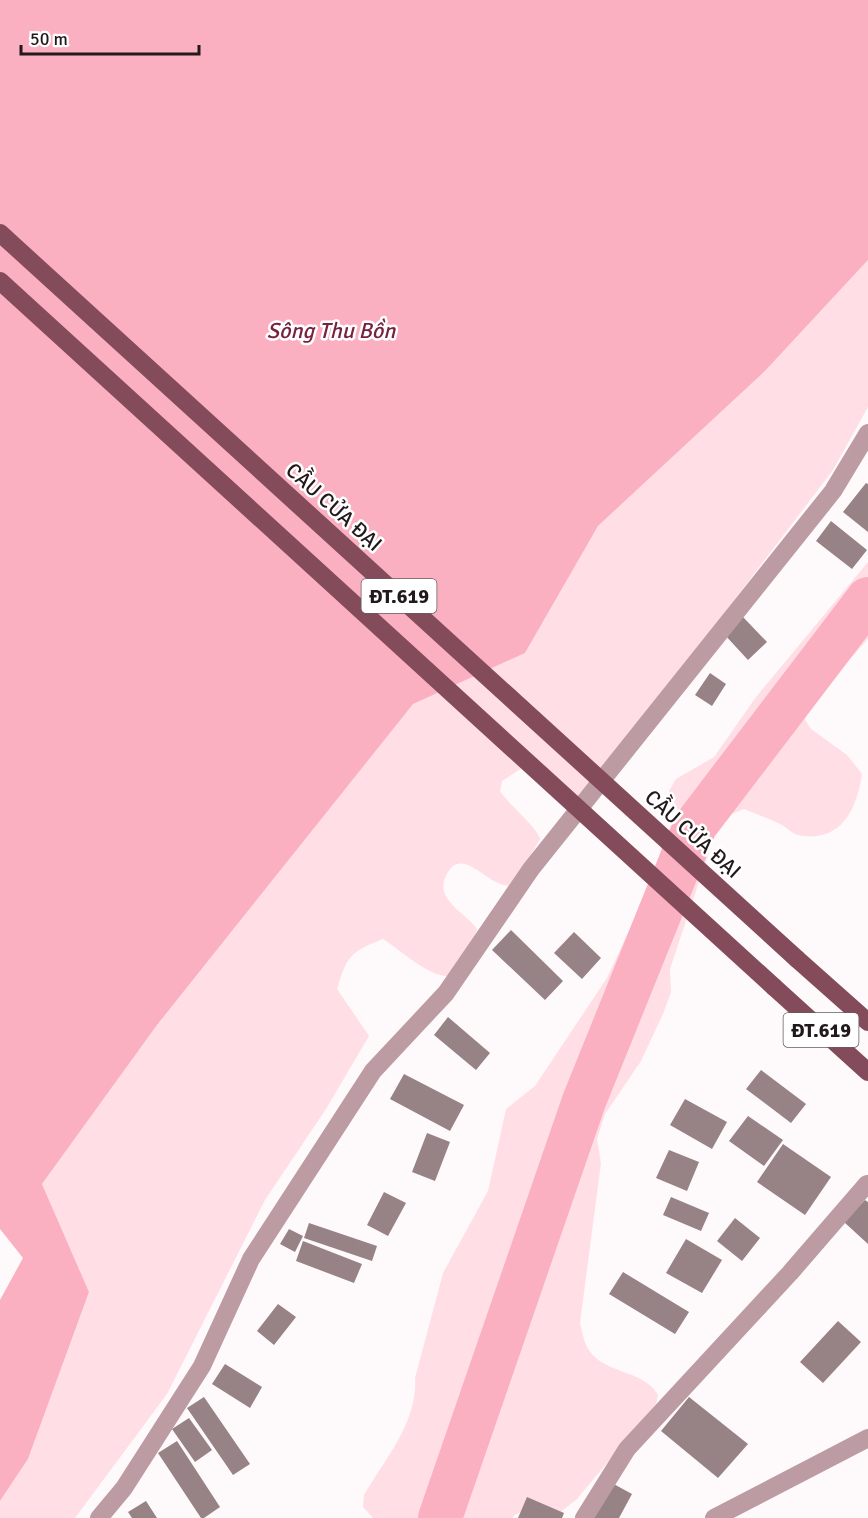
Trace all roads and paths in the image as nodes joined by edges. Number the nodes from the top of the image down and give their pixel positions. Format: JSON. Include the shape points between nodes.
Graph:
{"nodes":[{"id":1,"x":0,"y":233,"type":"edge"},
{"id":2,"x":0,"y":282,"type":"edge"},
{"id":3,"x":868,"y":433,"type":"edge"},
{"id":4,"x":868,"y":1022,"type":"edge"},
{"id":5,"x":868,"y":1072,"type":"edge"},
{"id":6,"x":867,"y":1184,"type":"edge"},
{"id":7,"x":868,"y":1438,"type":"edge"},
{"id":8,"x":99,"y":1518,"type":"edge"},
{"id":9,"x":584,"y":1518,"type":"edge"},
{"id":10,"x":714,"y":1518,"type":"edge"}],
"edges":[{"from":1,"to":4,"type":"main road","name":"CẦU CỬA ĐẠI","number":"ĐT.619","bridge":true},
{"from":2,"to":5,"type":"main road","number":"ĐT.619","bridge":true},
{"from":3,"to":8,"type":"street","via":[[833,491],[531,869],[446,993],[373,1071],[251,1259],[202,1366],[124,1488]]},
{"from":6,"to":9,"type":"street","via":[[627,1449]]},
{"from":7,"to":10,"type":"street"}]}
